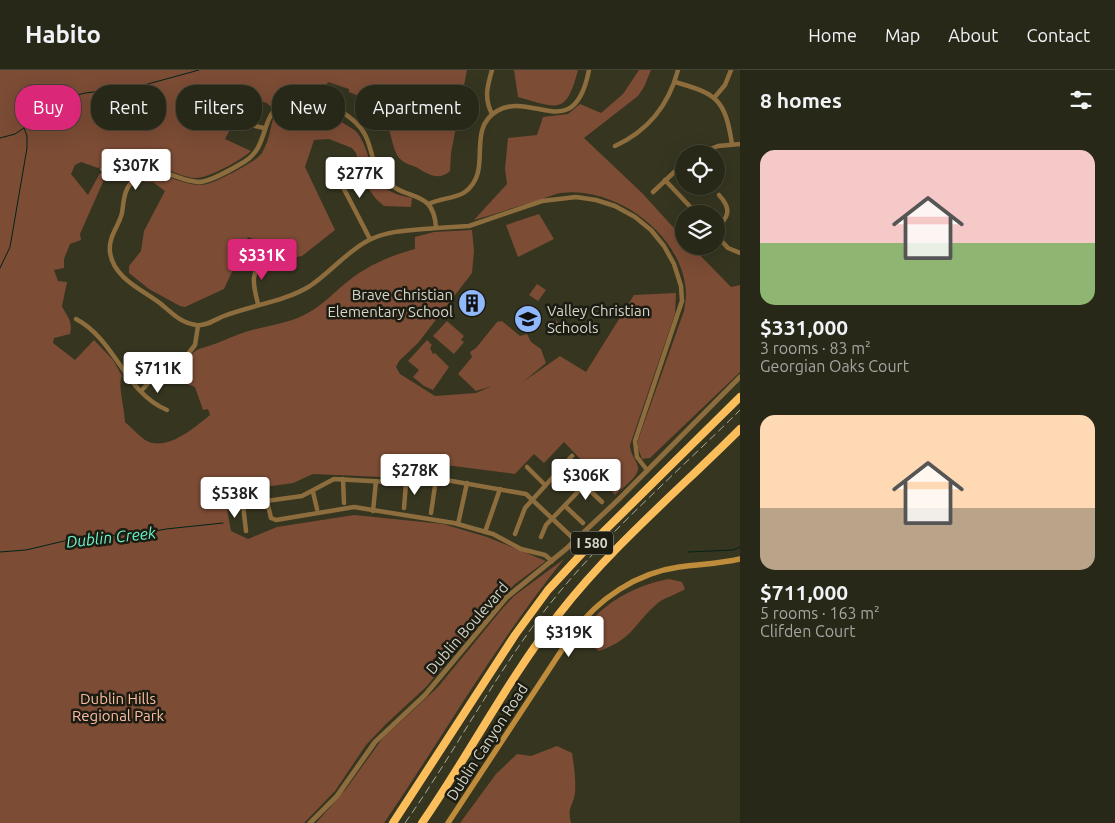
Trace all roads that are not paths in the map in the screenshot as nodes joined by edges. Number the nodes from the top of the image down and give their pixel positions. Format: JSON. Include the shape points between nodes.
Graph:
{"nodes":[{"id":1,"x":492,"y":70,"type":"edge"},
{"id":2,"x":589,"y":70,"type":"edge"},
{"id":3,"x":678,"y":70,"type":"edge"},
{"id":4,"x":731,"y":70,"type":"edge"},
{"id":5,"x":675,"y":82,"type":"junction"},
{"id":6,"x":714,"y":98,"type":"junction"},
{"id":7,"x":492,"y":114,"type":"junction"},
{"id":8,"x":264,"y":128,"type":"joint"},
{"id":9,"x":732,"y":144,"type":"junction"},
{"id":10,"x":740,"y":144,"type":"edge"},
{"id":11,"x":615,"y":146,"type":"dead end"},
{"id":12,"x":725,"y":146,"type":"edge"},
{"id":13,"x":333,"y":168,"type":"dead end"},
{"id":14,"x":102,"y":169,"type":"dead end"},
{"id":15,"x":675,"y":171,"type":"edge"},
{"id":16,"x":133,"y":180,"type":"junction"},
{"id":17,"x":664,"y":180,"type":"junction"},
{"id":18,"x":653,"y":192,"type":"dead end"},
{"id":19,"x":719,"y":195,"type":"dead end"},
{"id":20,"x":429,"y":204,"type":"junction"},
{"id":21,"x":688,"y":205,"type":"edge"},
{"id":22,"x":725,"y":220,"type":"edge"},
{"id":23,"x":436,"y":228,"type":"junction"},
{"id":24,"x":370,"y":239,"type":"junction"},
{"id":25,"x":725,"y":244,"type":"edge"},
{"id":26,"x":740,"y":253,"type":"edge"},
{"id":27,"x":267,"y":257,"type":"dead end"},
{"id":28,"x":258,"y":304,"type":"junction"},
{"id":29,"x":76,"y":319,"type":"dead end"},
{"id":30,"x":198,"y":326,"type":"junction"},
{"id":31,"x":740,"y":377,"type":"edge"},
{"id":32,"x":141,"y":391,"type":"junction"},
{"id":33,"x":740,"y":397,"type":"edge"},
{"id":34,"x":167,"y":410,"type":"dead end"},
{"id":35,"x":740,"y":429,"type":"edge"},
{"id":36,"x":572,"y":456,"type":"dead end"},
{"id":37,"x":527,"y":467,"type":"dead end"},
{"id":38,"x":648,"y":470,"type":"junction"},
{"id":39,"x":594,"y":474,"type":"dead end"},
{"id":40,"x":343,"y":479,"type":"junction"},
{"id":41,"x":436,"y":479,"type":"junction"},
{"id":42,"x":376,"y":481,"type":"junction"},
{"id":43,"x":406,"y":483,"type":"junction"},
{"id":44,"x":467,"y":483,"type":"junction"},
{"id":45,"x":545,"y":485,"type":"junction"},
{"id":46,"x":584,"y":485,"type":"junction"},
{"id":47,"x":500,"y":489,"type":"junction"},
{"id":48,"x":313,"y":492,"type":"junction"},
{"id":49,"x":532,"y":499,"type":"junction"},
{"id":50,"x":267,"y":501,"type":"junction"},
{"id":51,"x":602,"y":502,"type":"dead end"},
{"id":52,"x":344,"y":503,"type":"dead end"},
{"id":53,"x":243,"y":505,"type":"junction"},
{"id":54,"x":231,"y":506,"type":"dead end"},
{"id":55,"x":565,"y":506,"type":"junction"},
{"id":56,"x":404,"y":508,"type":"dead end"},
{"id":57,"x":317,"y":509,"type":"dead end"},
{"id":58,"x":373,"y":511,"type":"junction"},
{"id":59,"x":431,"y":513,"type":"dead end"},
{"id":60,"x":553,"y":518,"type":"junction"},
{"id":61,"x":583,"y":523,"type":"dead end"},
{"id":62,"x":458,"y":524,"type":"junction"},
{"id":63,"x":246,"y":531,"type":"dead end"},
{"id":64,"x":486,"y":532,"type":"junction"},
{"id":65,"x":515,"y":534,"type":"dead end"},
{"id":66,"x":542,"y":537,"type":"dead end"},
{"id":67,"x":575,"y":540,"type":"junction"},
{"id":68,"x":740,"y":559,"type":"edge"},
{"id":69,"x":552,"y":561,"type":"junction"},
{"id":70,"x":310,"y":823,"type":"edge"},
{"id":71,"x":393,"y":823,"type":"edge"},
{"id":72,"x":422,"y":823,"type":"edge"},
{"id":73,"x":448,"y":823,"type":"edge"}],
"edges":[{"from":1,"to":7,"type":"street","via":[[486,101]]},
{"from":2,"to":7,"type":"street","via":[[581,95],[564,110],[550,113],[513,105]]},
{"from":3,"to":5,"type":"street"},
{"from":4,"to":6,"type":"street","via":[[725,85]]},
{"from":5,"to":6,"type":"street","via":[[699,89]]},
{"from":5,"to":11,"type":"street","via":[[657,115],[626,141]]},
{"from":6,"to":9,"type":"street","via":[[728,118]]},
{"from":7,"to":20,"type":"street","via":[[481,132],[480,170],[474,183],[461,194]]},
{"from":8,"to":16,"type":"street","via":[[256,152],[210,180],[193,182],[156,170]]},
{"from":8,"to":20,"type":"street","via":[[275,108],[292,98],[313,99],[328,105],[356,122],[362,130],[384,180],[420,196]]},
{"from":9,"to":10,"type":"street"},
{"from":9,"to":12,"type":"street"},
{"from":13,"to":24,"type":"street"},
{"from":14,"to":16,"type":"street","via":[[124,173]]},
{"from":15,"to":17,"type":"street"},
{"from":16,"to":30,"type":"street","via":[[126,190],[112,236],[112,260],[134,286],[180,321]]},
{"from":17,"to":18,"type":"street"},
{"from":17,"to":21,"type":"street"},
{"from":19,"to":22,"type":"street","via":[[729,210]]},
{"from":20,"to":23,"type":"street"},
{"from":23,"to":24,"type":"street","via":[[391,232]]},
{"from":23,"to":38,"type":"street","via":[[469,226],[547,200],[580,197],[623,210],[657,236],[675,268],[682,300],[635,440],[636,457]]},
{"from":24,"to":28,"type":"street","via":[[344,256],[310,286],[284,298]]},
{"from":25,"to":26,"type":"street"},
{"from":27,"to":28,"type":"street","via":[[252,280]]},
{"from":28,"to":30,"type":"street"},
{"from":29,"to":32,"type":"street","via":[[86,324],[118,360],[131,383]]},
{"from":30,"to":32,"type":"street","via":[[195,345],[184,358],[163,367]]},
{"from":31,"to":38,"type":"street","name":"Dublin Boulevard"},
{"from":32,"to":34,"type":"street"},
{"from":33,"to":71,"type":"highway","number":"I 580","via":[[586,548],[548,590],[515,635]]},
{"from":35,"to":72,"type":"highway","number":"I 580","via":[[599,568],[566,605],[532,651]]},
{"from":36,"to":45,"type":"street"},
{"from":37,"to":45,"type":"street"},
{"from":38,"to":67,"type":"street","name":"Dublin Boulevard"},
{"from":39,"to":46,"type":"street"},
{"from":40,"to":42,"type":"street"},
{"from":40,"to":48,"type":"street","via":[[334,478]]},
{"from":40,"to":52,"type":"street"},
{"from":41,"to":43,"type":"street","via":[[429,477]]},
{"from":41,"to":44,"type":"street"},
{"from":41,"to":59,"type":"street"},
{"from":42,"to":43,"type":"street"},
{"from":42,"to":58,"type":"street"},
{"from":43,"to":56,"type":"street"},
{"from":44,"to":47,"type":"street"},
{"from":44,"to":62,"type":"street"},
{"from":45,"to":49,"type":"street"},
{"from":46,"to":51,"type":"street"},
{"from":46,"to":55,"type":"street"},
{"from":47,"to":49,"type":"street","via":[[526,494]]},
{"from":47,"to":64,"type":"street"},
{"from":48,"to":50,"type":"street"},
{"from":48,"to":57,"type":"street"},
{"from":49,"to":60,"type":"street"},
{"from":49,"to":65,"type":"street"},
{"from":50,"to":53,"type":"street"},
{"from":50,"to":58,"type":"street","via":[[271,518],[276,520],[354,507]]},
{"from":53,"to":54,"type":"street"},
{"from":53,"to":63,"type":"street"},
{"from":55,"to":60,"type":"street"},
{"from":55,"to":61,"type":"street"},
{"from":58,"to":62,"type":"street"},
{"from":60,"to":66,"type":"street","via":[[546,525]]},
{"from":60,"to":67,"type":"street"},
{"from":62,"to":64,"type":"street"},
{"from":64,"to":69,"type":"street","via":[[545,555]]},
{"from":67,"to":69,"type":"street","name":"Dublin Boulevard"},
{"from":68,"to":73,"type":"main road","name":"Dublin Canyon Road","via":[[677,567],[652,574],[623,587],[597,606],[573,633]]},
{"from":69,"to":70,"type":"street","name":"Dublin Boulevard","via":[[498,607],[426,695],[375,742],[337,796]]}]}
